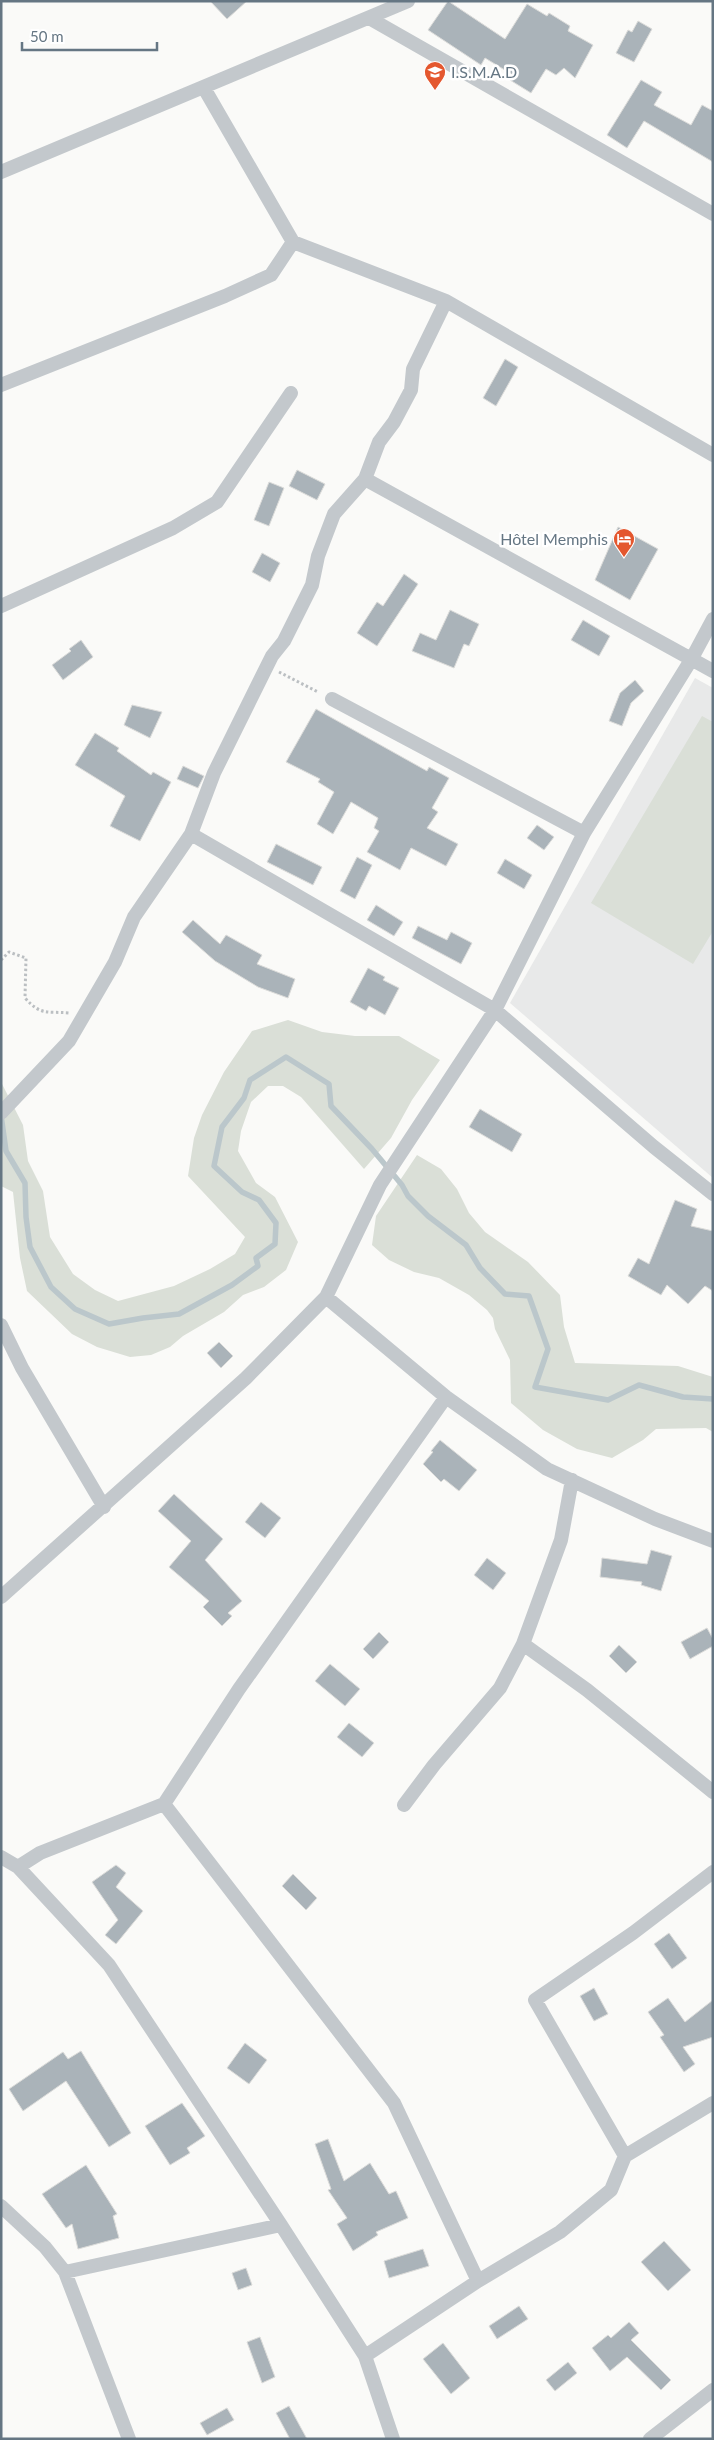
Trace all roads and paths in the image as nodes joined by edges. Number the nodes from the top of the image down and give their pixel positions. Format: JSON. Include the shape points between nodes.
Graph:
{"nodes":[{"id":1,"x":408,"y":1,"type":"edge"},
{"id":2,"x":369,"y":18,"type":"junction"},
{"id":3,"x":204,"y":88,"type":"junction"},
{"id":4,"x":1,"y":172,"type":"edge"},
{"id":5,"x":713,"y":214,"type":"edge"},
{"id":6,"x":293,"y":242,"type":"junction"},
{"id":7,"x":446,"y":301,"type":"junction"},
{"id":8,"x":1,"y":385,"type":"edge"},
{"id":9,"x":291,"y":393,"type":"dead end"},
{"id":10,"x":713,"y":455,"type":"edge"},
{"id":11,"x":365,"y":479,"type":"junction"},
{"id":12,"x":1,"y":606,"type":"edge"},
{"id":13,"x":713,"y":619,"type":"edge"},
{"id":14,"x":691,"y":660,"type":"junction"},
{"id":15,"x":268,"y":666,"type":"junction"},
{"id":16,"x":713,"y":671,"type":"edge"},
{"id":17,"x":332,"y":699,"type":"joint"},
{"id":18,"x":584,"y":833,"type":"junction"},
{"id":19,"x":190,"y":834,"type":"junction"},
{"id":20,"x":1,"y":960,"type":"edge"},
{"id":21,"x":495,"y":1010,"type":"junction"},
{"id":22,"x":85,"y":1014,"type":"junction"},
{"id":23,"x":1,"y":1113,"type":"edge"},
{"id":24,"x":713,"y":1194,"type":"edge"},
{"id":25,"x":326,"y":1297,"type":"junction"},
{"id":26,"x":1,"y":1325,"type":"edge"},
{"id":27,"x":446,"y":1397,"type":"junction"},
{"id":28,"x":572,"y":1480,"type":"junction"},
{"id":29,"x":104,"y":1507,"type":"junction"},
{"id":30,"x":713,"y":1541,"type":"edge"},
{"id":31,"x":1,"y":1597,"type":"edge"},
{"id":32,"x":523,"y":1644,"type":"junction"},
{"id":33,"x":713,"y":1792,"type":"edge"},
{"id":34,"x":164,"y":1804,"type":"junction"},
{"id":35,"x":404,"y":1805,"type":"dead end"},
{"id":36,"x":1,"y":1857,"type":"edge"},
{"id":37,"x":18,"y":1867,"type":"junction"},
{"id":38,"x":713,"y":1872,"type":"edge"},
{"id":39,"x":713,"y":2103,"type":"edge"},
{"id":40,"x":625,"y":2156,"type":"junction"},
{"id":41,"x":1,"y":2206,"type":"edge"},
{"id":42,"x":281,"y":2225,"type":"junction"},
{"id":43,"x":65,"y":2272,"type":"junction"},
{"id":44,"x":478,"y":2281,"type":"junction"},
{"id":45,"x":365,"y":2356,"type":"junction"},
{"id":46,"x":713,"y":2390,"type":"edge"},
{"id":47,"x":129,"y":2439,"type":"edge"},
{"id":48,"x":393,"y":2439,"type":"edge"},
{"id":49,"x":650,"y":2439,"type":"edge"}],
"edges":[{"from":1,"to":2,"type":"street"},
{"from":2,"to":3,"type":"street"},
{"from":2,"to":5,"type":"street"},
{"from":3,"to":4,"type":"street"},
{"from":3,"to":6,"type":"street"},
{"from":6,"to":7,"type":"street"},
{"from":6,"to":8,"type":"street","via":[[272,275]]},
{"from":7,"to":10,"type":"street"},
{"from":7,"to":11,"type":"street","via":[[414,369],[411,390],[379,442]]},
{"from":9,"to":12,"type":"street","via":[[217,502],[173,528]]},
{"from":11,"to":14,"type":"street"},
{"from":11,"to":15,"type":"street","via":[[334,514],[318,556],[312,585]]},
{"from":13,"to":14,"type":"street"},
{"from":14,"to":16,"type":"street"},
{"from":14,"to":18,"type":"street"},
{"from":15,"to":17,"type":"path"},
{"from":15,"to":19,"type":"street","via":[[214,773]]},
{"from":17,"to":18,"type":"street"},
{"from":18,"to":21,"type":"street"},
{"from":19,"to":21,"type":"street"},
{"from":19,"to":22,"type":"street","via":[[139,910],[115,962]]},
{"from":20,"to":22,"type":"path","via":[[9,952],[26,958],[25,998],[34,1008],[50,1014]]},
{"from":21,"to":24,"type":"street"},
{"from":21,"to":25,"type":"street","via":[[380,1185]]},
{"from":22,"to":23,"type":"street","via":[[69,1042]]},
{"from":25,"to":27,"type":"street"},
{"from":25,"to":29,"type":"street","via":[[246,1378]]},
{"from":26,"to":29,"type":"street","via":[[22,1368]]},
{"from":27,"to":28,"type":"street","via":[[547,1469]]},
{"from":27,"to":34,"type":"street","via":[[239,1689]]},
{"from":28,"to":30,"type":"street","via":[[655,1520]]},
{"from":28,"to":32,"type":"street","via":[[561,1540]]},
{"from":29,"to":31,"type":"street"},
{"from":32,"to":33,"type":"street","via":[[587,1690]]},
{"from":32,"to":35,"type":"street","via":[[500,1688]]},
{"from":34,"to":37,"type":"street","via":[[40,1853]]},
{"from":34,"to":44,"type":"street","via":[[394,2103]]},
{"from":36,"to":37,"type":"street"},
{"from":37,"to":42,"type":"street","via":[[109,1966]]},
{"from":38,"to":40,"type":"street","via":[[633,1933],[535,2000]]},
{"from":39,"to":40,"type":"street"},
{"from":40,"to":44,"type":"street","via":[[611,2190],[560,2232]]},
{"from":41,"to":43,"type":"street","via":[[45,2247]]},
{"from":42,"to":43,"type":"street"},
{"from":42,"to":45,"type":"street"},
{"from":43,"to":47,"type":"street"},
{"from":44,"to":45,"type":"street"},
{"from":45,"to":48,"type":"street"},
{"from":46,"to":49,"type":"street"}]}
